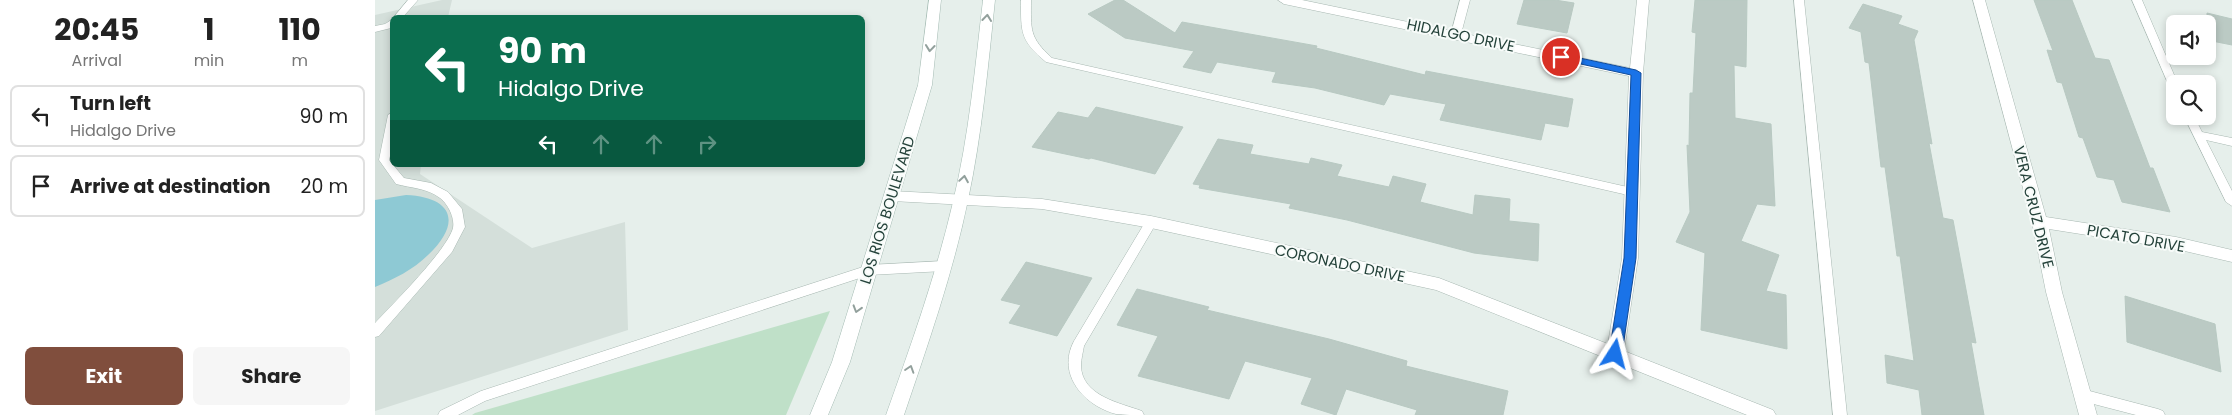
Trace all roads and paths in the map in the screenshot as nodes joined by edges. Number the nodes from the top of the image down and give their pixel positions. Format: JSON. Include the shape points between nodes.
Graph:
{"nodes":[{"id":1,"x":413,"y":0,"type":"edge"},
{"id":2,"x":935,"y":0,"type":"edge"},
{"id":3,"x":989,"y":0,"type":"edge"},
{"id":4,"x":1026,"y":0,"type":"edge"},
{"id":5,"x":1290,"y":0,"type":"edge"},
{"id":6,"x":1465,"y":0,"type":"edge"},
{"id":7,"x":1643,"y":0,"type":"edge"},
{"id":8,"x":1799,"y":0,"type":"edge"},
{"id":9,"x":1979,"y":0,"type":"edge"},
{"id":10,"x":2137,"y":0,"type":"edge"},
{"id":11,"x":400,"y":15,"type":"edge"},
{"id":12,"x":390,"y":27,"type":"edge"},
{"id":13,"x":375,"y":29,"type":"edge"},
{"id":14,"x":1456,"y":34,"type":"junction"},
{"id":15,"x":1636,"y":73,"type":"junction"},
{"id":16,"x":2169,"y":75,"type":"edge"},
{"id":17,"x":2193,"y":125,"type":"edge"},
{"id":18,"x":390,"y":130,"type":"edge"},
{"id":19,"x":2198,"y":135,"type":"junction"},
{"id":20,"x":2232,"y":142,"type":"edge"},
{"id":21,"x":1632,"y":192,"type":"junction"},
{"id":22,"x":891,"y":196,"type":"junction"},
{"id":23,"x":961,"y":200,"type":"junction"},
{"id":24,"x":2232,"y":202,"type":"edge"},
{"id":25,"x":1151,"y":222,"type":"junction"},
{"id":26,"x":2040,"y":222,"type":"junction"},
{"id":27,"x":2232,"y":256,"type":"edge"},
{"id":28,"x":944,"y":266,"type":"junction"},
{"id":29,"x":869,"y":270,"type":"junction"},
{"id":30,"x":375,"y":332,"type":"edge"},
{"id":31,"x":1615,"y":354,"type":"junction"},
{"id":32,"x":2082,"y":395,"type":"junction"},
{"id":33,"x":445,"y":415,"type":"edge"},
{"id":34,"x":819,"y":415,"type":"edge"},
{"id":35,"x":895,"y":415,"type":"edge"},
{"id":36,"x":1137,"y":415,"type":"edge"},
{"id":37,"x":1767,"y":415,"type":"edge"},
{"id":38,"x":1840,"y":415,"type":"edge"},
{"id":39,"x":2088,"y":415,"type":"edge"},
{"id":40,"x":2158,"y":415,"type":"edge"}],
"edges":[{"from":1,"to":11,"type":"lane"},
{"from":2,"to":22,"type":"street","name":"LOS RIOS BOULEVARD","one_way":true,"via":[[925,86]]},
{"from":23,"to":3,"type":"street","one_way":true,"via":[[981,78]]},
{"from":4,"to":21,"type":"lane","via":[[1026,27],[1033,46],[1049,60]]},
{"from":5,"to":14,"type":"street","name":"HIDALGO DRIVE"},
{"from":6,"to":14,"type":"lane"},
{"from":7,"to":15,"type":"street"},
{"from":8,"to":38,"type":"lane"},
{"from":9,"to":26,"type":"street","name":"VERA CRUZ DRIVE"},
{"from":10,"to":16,"type":"lane"},
{"from":12,"to":13,"type":"lane"},
{"from":14,"to":15,"type":"street","name":"HIDALGO DRIVE"},
{"from":15,"to":21,"type":"street"},
{"from":17,"to":19,"type":"lane"},
{"from":18,"to":30,"type":"lane","via":[[384,160],[400,181],[427,186],[444,195],[455,208],[459,227],[447,249]]},
{"from":19,"to":20,"type":"lane"},
{"from":19,"to":24,"type":"lane"},
{"from":21,"to":31,"type":"street","via":[[1630,258]]},
{"from":22,"to":23,"type":"street","name":"CORONADO DRIVE"},
{"from":22,"to":29,"type":"street","name":"LOS RIOS BOULEVARD"},
{"from":23,"to":25,"type":"street","name":"CORONADO DRIVE","via":[[1042,204]]},
{"from":23,"to":28,"type":"street"},
{"from":25,"to":31,"type":"street","name":"CORONADO DRIVE","via":[[1439,284]]},
{"from":25,"to":36,"type":"lane","via":[[1078,345],[1075,368],[1084,390],[1103,404]]},
{"from":26,"to":27,"type":"street","name":"PICATO DRIVE"},
{"from":26,"to":32,"type":"street","name":"VERA CRUZ DRIVE","via":[[2054,292]]},
{"from":28,"to":29,"type":"lane"},
{"from":35,"to":28,"type":"street","one_way":true},
{"from":29,"to":33,"type":"lane","via":[[481,398]]},
{"from":29,"to":34,"type":"street","name":"LOS RIOS BOULEVARD","one_way":true,"via":[[841,362]]},
{"from":31,"to":37,"type":"street","name":"CORONADO DRIVE"},
{"from":32,"to":39,"type":"street","name":"VERA CRUZ DRIVE"},
{"from":32,"to":40,"type":"lane"}]}
